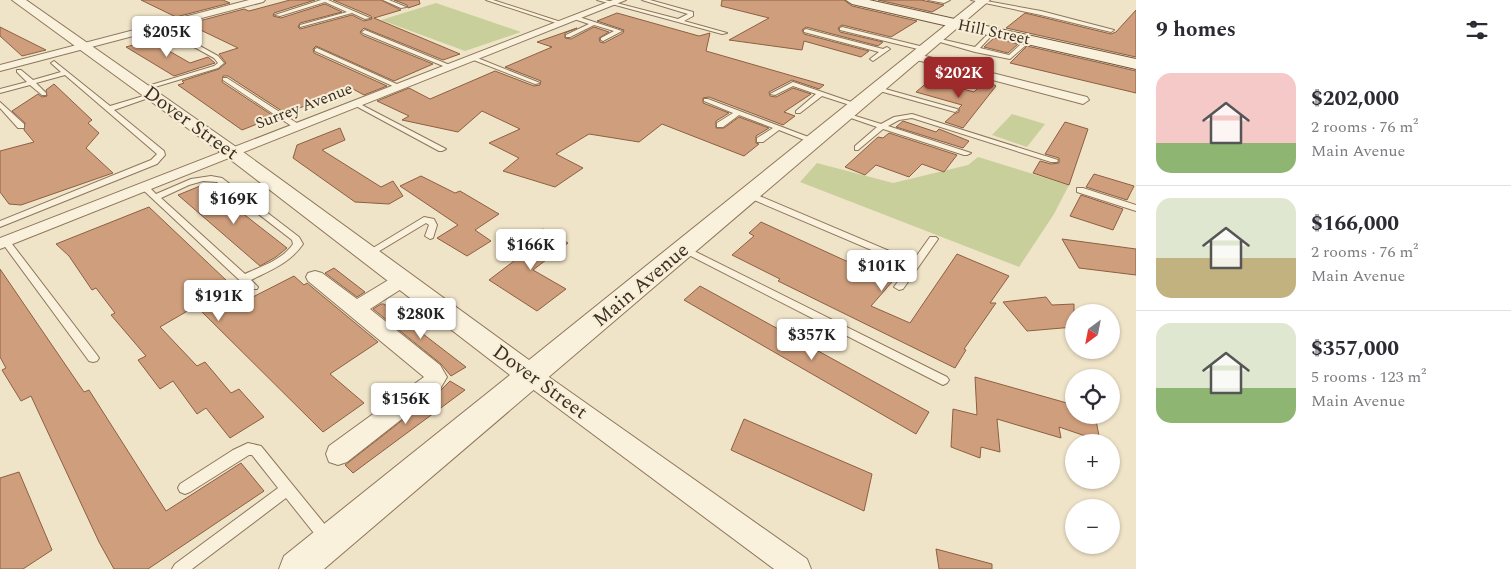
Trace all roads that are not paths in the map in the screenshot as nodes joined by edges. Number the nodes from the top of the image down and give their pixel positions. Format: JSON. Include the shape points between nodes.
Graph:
{"nodes":[{"id":1,"x":18,"y":0,"type":"edge"},
{"id":2,"x":260,"y":0,"type":"edge"},
{"id":3,"x":384,"y":0,"type":"edge"},
{"id":4,"x":488,"y":0,"type":"edge"},
{"id":5,"x":644,"y":0,"type":"edge"},
{"id":6,"x":852,"y":0,"type":"edge"},
{"id":7,"x":877,"y":0,"type":"edge"},
{"id":8,"x":930,"y":0,"type":"edge"},
{"id":9,"x":948,"y":0,"type":"edge"},
{"id":10,"x":324,"y":1,"type":"edge"},
{"id":11,"x":610,"y":1,"type":"edge"},
{"id":12,"x":980,"y":1,"type":"edge"},
{"id":13,"x":403,"y":7,"type":"dead end"},
{"id":14,"x":351,"y":12,"type":"junction"},
{"id":15,"x":278,"y":15,"type":"dead end"},
{"id":16,"x":367,"y":18,"type":"dead end"},
{"id":17,"x":576,"y":18,"type":"junction"},
{"id":18,"x":679,"y":21,"type":"junction"},
{"id":19,"x":958,"y":21,"type":"junction"},
{"id":20,"x":595,"y":23,"type":"junction"},
{"id":21,"x":561,"y":24,"type":"junction"},
{"id":22,"x":302,"y":26,"type":"dead end"},
{"id":23,"x":842,"y":28,"type":"dead end"},
{"id":24,"x":1111,"y":30,"type":"dead end"},
{"id":25,"x":806,"y":31,"type":"dead end"},
{"id":26,"x":366,"y":32,"type":"dead end"},
{"id":27,"x":724,"y":33,"type":"dead end"},
{"id":28,"x":990,"y":34,"type":"dead end"},
{"id":29,"x":178,"y":36,"type":"dead end"},
{"id":30,"x":568,"y":36,"type":"dead end"},
{"id":31,"x":603,"y":39,"type":"dead end"},
{"id":32,"x":895,"y":42,"type":"junction"},
{"id":33,"x":1023,"y":45,"type":"dead end"},
{"id":34,"x":82,"y":46,"type":"junction"},
{"id":35,"x":926,"y":49,"type":"junction"},
{"id":36,"x":317,"y":50,"type":"dead end"},
{"id":37,"x":975,"y":50,"type":"junction"},
{"id":38,"x":883,"y":51,"type":"junction"},
{"id":39,"x":1136,"y":57,"type":"edge"},
{"id":40,"x":473,"y":58,"type":"junction"},
{"id":41,"x":874,"y":59,"type":"dead end"},
{"id":42,"x":54,"y":63,"type":"dead end"},
{"id":43,"x":1136,"y":64,"type":"edge"},
{"id":44,"x":450,"y":67,"type":"junction"},
{"id":45,"x":0,"y":68,"type":"edge"},
{"id":46,"x":19,"y":71,"type":"dead end"},
{"id":47,"x":65,"y":72,"type":"junction"},
{"id":48,"x":225,"y":80,"type":"dead end"},
{"id":49,"x":32,"y":82,"type":"junction"},
{"id":50,"x":537,"y":83,"type":"dead end"},
{"id":51,"x":399,"y":87,"type":"junction"},
{"id":52,"x":878,"y":89,"type":"junction"},
{"id":53,"x":0,"y":91,"type":"edge"},
{"id":54,"x":147,"y":92,"type":"junction"},
{"id":55,"x":821,"y":93,"type":"junction"},
{"id":56,"x":44,"y":94,"type":"dead end"},
{"id":57,"x":773,"y":94,"type":"dead end"},
{"id":58,"x":706,"y":100,"type":"dead end"},
{"id":59,"x":1083,"y":100,"type":"dead end"},
{"id":60,"x":0,"y":104,"type":"edge"},
{"id":61,"x":356,"y":104,"type":"junction"},
{"id":62,"x":109,"y":109,"type":"junction"},
{"id":63,"x":955,"y":110,"type":"dead end"},
{"id":64,"x":852,"y":111,"type":"junction"},
{"id":65,"x":739,"y":112,"type":"junction"},
{"id":66,"x":798,"y":112,"type":"dead end"},
{"id":67,"x":10,"y":114,"type":"junction"},
{"id":68,"x":0,"y":118,"type":"edge"},
{"id":69,"x":720,"y":125,"type":"dead end"},
{"id":70,"x":21,"y":126,"type":"dead end"},
{"id":71,"x":882,"y":126,"type":"junction"},
{"id":72,"x":298,"y":127,"type":"junction"},
{"id":73,"x":779,"y":127,"type":"junction"},
{"id":74,"x":760,"y":140,"type":"dead end"},
{"id":75,"x":815,"y":141,"type":"junction"},
{"id":76,"x":858,"y":148,"type":"dead end"},
{"id":77,"x":442,"y":150,"type":"dead end"},
{"id":78,"x":233,"y":153,"type":"junction"},
{"id":79,"x":968,"y":154,"type":"dead end"},
{"id":80,"x":1054,"y":160,"type":"dead end"},
{"id":81,"x":1080,"y":190,"type":"dead end"},
{"id":82,"x":150,"y":192,"type":"junction"},
{"id":83,"x":750,"y":195,"type":"junction"},
{"id":84,"x":1136,"y":208,"type":"edge"},
{"id":85,"x":0,"y":224,"type":"edge"},
{"id":86,"x":430,"y":236,"type":"dead end"},
{"id":87,"x":933,"y":239,"type":"dead end"},
{"id":88,"x":3,"y":243,"type":"edge"},
{"id":89,"x":684,"y":248,"type":"junction"},
{"id":90,"x":368,"y":254,"type":"junction"},
{"id":91,"x":914,"y":265,"type":"junction"},
{"id":92,"x":315,"y":277,"type":"dead end"},
{"id":93,"x":244,"y":278,"type":"junction"},
{"id":94,"x":402,"y":280,"type":"junction"},
{"id":95,"x":253,"y":287,"type":"dead end"},
{"id":96,"x":899,"y":287,"type":"dead end"},
{"id":97,"x":356,"y":309,"type":"junction"},
{"id":98,"x":93,"y":358,"type":"dead end"},
{"id":99,"x":531,"y":376,"type":"junction"},
{"id":100,"x":942,"y":380,"type":"dead end"},
{"id":101,"x":338,"y":454,"type":"dead end"},
{"id":102,"x":185,"y":488,"type":"dead end"},
{"id":103,"x":287,"y":489,"type":"junction"},
{"id":104,"x":330,"y":542,"type":"junction"},
{"id":105,"x":180,"y":569,"type":"edge"},
{"id":106,"x":297,"y":569,"type":"edge"},
{"id":107,"x":797,"y":569,"type":"edge"}],
"edges":[{"from":1,"to":34,"type":"street","name":"Dover Street"},
{"from":2,"to":34,"type":"street"},
{"from":3,"to":13,"type":"lane"},
{"from":4,"to":21,"type":"lane"},
{"from":5,"to":18,"type":"lane","via":[[690,13]]},
{"from":6,"to":19,"type":"main road","name":"Hill Street"},
{"from":7,"to":19,"type":"main road","name":"Hill Street"},
{"from":8,"to":9,"type":"lane"},
{"from":10,"to":14,"type":"lane"},
{"from":10,"to":15,"type":"lane"},
{"from":11,"to":17,"type":"street","name":"Surrey Avenue"},
{"from":11,"to":18,"type":"lane"},
{"from":12,"to":19,"type":"street","name":"Main Avenue"},
{"from":12,"to":24,"type":"lane"},
{"from":14,"to":16,"type":"lane"},
{"from":14,"to":22,"type":"lane"},
{"from":17,"to":20,"type":"lane"},
{"from":17,"to":21,"type":"street","name":"Surrey Avenue"},
{"from":18,"to":27,"type":"lane"},
{"from":19,"to":35,"type":"street","name":"Main Avenue"},
{"from":19,"to":39,"type":"main road","name":"Hill Street"},
{"from":19,"to":43,"type":"main road","name":"Hill Street"},
{"from":20,"to":30,"type":"lane"},
{"from":20,"to":31,"type":"lane","via":[[619,31]]},
{"from":21,"to":40,"type":"street","name":"Surrey Avenue"},
{"from":23,"to":32,"type":"lane"},
{"from":25,"to":38,"type":"lane"},
{"from":26,"to":44,"type":"lane"},
{"from":28,"to":37,"type":"lane"},
{"from":29,"to":54,"type":"lane","via":[[216,56],[221,63]]},
{"from":32,"to":35,"type":"lane"},
{"from":32,"to":38,"type":"lane"},
{"from":33,"to":37,"type":"lane","via":[[1010,57]]},
{"from":34,"to":45,"type":"street"},
{"from":34,"to":54,"type":"street","name":"Dover Street"},
{"from":35,"to":37,"type":"lane"},
{"from":35,"to":52,"type":"street","name":"Main Avenue"},
{"from":35,"to":59,"type":"street"},
{"from":36,"to":51,"type":"lane"},
{"from":38,"to":41,"type":"lane"},
{"from":40,"to":44,"type":"street","name":"Surrey Avenue"},
{"from":40,"to":50,"type":"lane"},
{"from":42,"to":47,"type":"lane"},
{"from":44,"to":51,"type":"street","name":"Surrey Avenue"},
{"from":46,"to":49,"type":"lane"},
{"from":47,"to":49,"type":"lane"},
{"from":47,"to":62,"type":"lane"},
{"from":48,"to":72,"type":"lane"},
{"from":49,"to":53,"type":"lane"},
{"from":49,"to":56,"type":"lane"},
{"from":51,"to":61,"type":"street","name":"Surrey Avenue"},
{"from":52,"to":63,"type":"lane"},
{"from":52,"to":64,"type":"street","name":"Main Avenue"},
{"from":54,"to":62,"type":"lane"},
{"from":54,"to":78,"type":"street","name":"Dover Street"},
{"from":55,"to":57,"type":"lane","via":[[793,84]]},
{"from":55,"to":64,"type":"lane"},
{"from":55,"to":66,"type":"lane"},
{"from":58,"to":65,"type":"lane"},
{"from":60,"to":67,"type":"lane"},
{"from":61,"to":72,"type":"street","name":"Surrey Avenue"},
{"from":61,"to":77,"type":"lane"},
{"from":62,"to":85,"type":"lane","via":[[160,153],[160,158]]},
{"from":64,"to":71,"type":"lane"},
{"from":64,"to":75,"type":"street","name":"Main Avenue"},
{"from":65,"to":69,"type":"lane"},
{"from":65,"to":73,"type":"lane"},
{"from":67,"to":68,"type":"lane"},
{"from":67,"to":70,"type":"lane"},
{"from":71,"to":76,"type":"lane"},
{"from":71,"to":79,"type":"lane"},
{"from":71,"to":80,"type":"lane","via":[[901,115],[912,116]]},
{"from":72,"to":78,"type":"street","name":"Surrey Avenue"},
{"from":73,"to":74,"type":"lane"},
{"from":73,"to":75,"type":"lane"},
{"from":75,"to":83,"type":"street","name":"Main Avenue"},
{"from":78,"to":82,"type":"street","name":"Surrey Avenue"},
{"from":78,"to":90,"type":"street","name":"Dover Street"},
{"from":81,"to":84,"type":"lane"},
{"from":82,"to":88,"type":"street","name":"Surrey Avenue"},
{"from":82,"to":93,"type":"lane"},
{"from":82,"to":93,"type":"lane","via":[[198,180],[219,180],[296,239],[298,244],[288,256]]},
{"from":83,"to":89,"type":"street","name":"Main Avenue"},
{"from":83,"to":91,"type":"lane"},
{"from":86,"to":90,"type":"lane","via":[[432,221],[424,220]]},
{"from":87,"to":91,"type":"lane"},
{"from":88,"to":98,"type":"lane"},
{"from":89,"to":99,"type":"street","name":"Main Avenue"},
{"from":89,"to":100,"type":"lane"},
{"from":90,"to":94,"type":"street","name":"Dover Street"},
{"from":91,"to":96,"type":"lane"},
{"from":92,"to":97,"type":"street"},
{"from":93,"to":95,"type":"lane"},
{"from":94,"to":97,"type":"street"},
{"from":94,"to":99,"type":"street","name":"Dover Street"},
{"from":97,"to":101,"type":"street","via":[[436,377]]},
{"from":99,"to":104,"type":"street","name":"Main Avenue"},
{"from":99,"to":107,"type":"street","name":"Dover Street"},
{"from":102,"to":103,"type":"lane","via":[[248,449],[256,450]]},
{"from":103,"to":104,"type":"lane"},
{"from":103,"to":105,"type":"lane"},
{"from":104,"to":106,"type":"street","name":"Main Avenue"}]}
